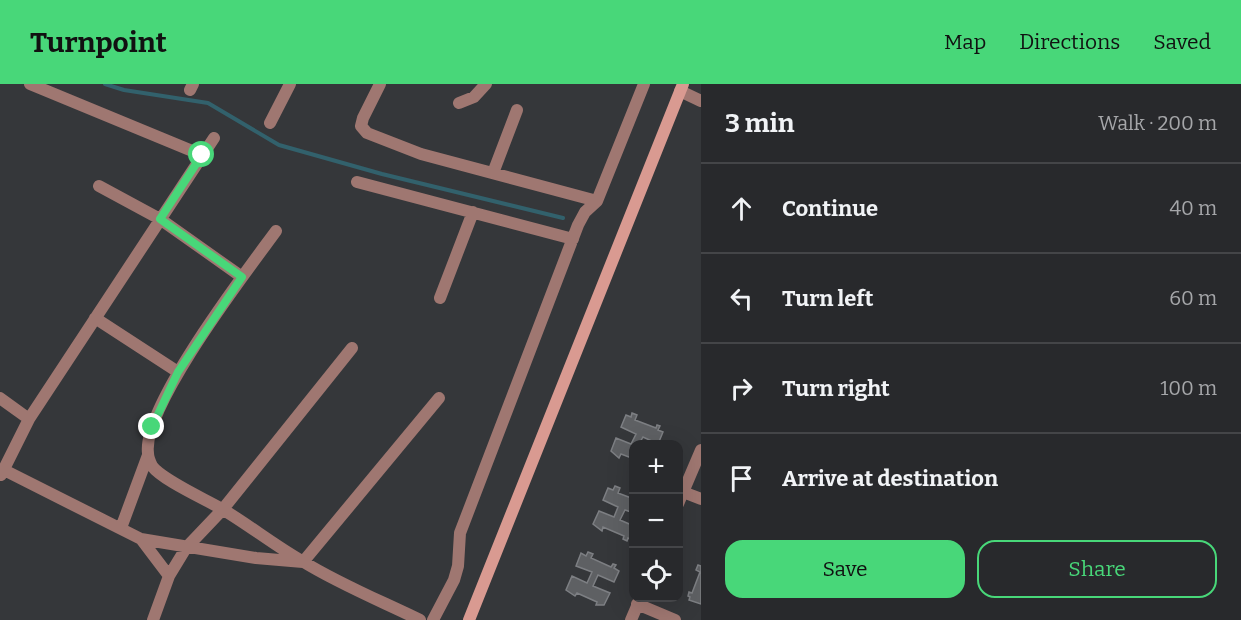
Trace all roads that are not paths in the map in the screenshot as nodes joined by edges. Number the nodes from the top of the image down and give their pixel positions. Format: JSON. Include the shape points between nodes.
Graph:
{"nodes":[{"id":1,"x":30,"y":84,"type":"edge"},
{"id":2,"x":290,"y":84,"type":"edge"},
{"id":3,"x":380,"y":84,"type":"edge"},
{"id":4,"x":486,"y":84,"type":"edge"},
{"id":5,"x":644,"y":84,"type":"edge"},
{"id":6,"x":682,"y":88,"type":"edge"},
{"id":7,"x":701,"y":101,"type":"edge"},
{"id":8,"x":459,"y":103,"type":"dead end"},
{"id":9,"x":517,"y":110,"type":"dead end"},
{"id":10,"x":270,"y":123,"type":"dead end"},
{"id":11,"x":214,"y":138,"type":"dead end"},
{"id":12,"x":202,"y":155,"type":"junction"},
{"id":13,"x":493,"y":173,"type":"junction"},
{"id":14,"x":357,"y":182,"type":"dead end"},
{"id":15,"x":99,"y":186,"type":"dead end"},
{"id":16,"x":597,"y":201,"type":"junction"},
{"id":17,"x":473,"y":212,"type":"junction"},
{"id":18,"x":160,"y":219,"type":"junction"},
{"id":19,"x":276,"y":231,"type":"dead end"},
{"id":20,"x":573,"y":239,"type":"junction"},
{"id":21,"x":242,"y":277,"type":"junction"},
{"id":22,"x":440,"y":298,"type":"dead end"},
{"id":23,"x":95,"y":318,"type":"junction"},
{"id":24,"x":352,"y":348,"type":"dead end"},
{"id":25,"x":178,"y":372,"type":"junction"},
{"id":26,"x":0,"y":398,"type":"edge"},
{"id":27,"x":439,"y":399,"type":"dead end"},
{"id":28,"x":29,"y":419,"type":"junction"},
{"id":29,"x":701,"y":450,"type":"edge"},
{"id":30,"x":148,"y":455,"type":"junction"},
{"id":31,"x":2,"y":473,"type":"edge"},
{"id":32,"x":683,"y":494,"type":"edge"},
{"id":33,"x":683,"y":498,"type":"edge"},
{"id":34,"x":701,"y":500,"type":"edge"},
{"id":35,"x":223,"y":509,"type":"junction"},
{"id":36,"x":121,"y":528,"type":"junction"},
{"id":37,"x":141,"y":538,"type":"junction"},
{"id":38,"x":186,"y":548,"type":"junction"},
{"id":39,"x":303,"y":562,"type":"junction"},
{"id":40,"x":169,"y":576,"type":"junction"},
{"id":41,"x":639,"y":602,"type":"edge"},
{"id":42,"x":641,"y":602,"type":"edge"},
{"id":43,"x":153,"y":620,"type":"edge"},
{"id":44,"x":420,"y":620,"type":"edge"},
{"id":45,"x":433,"y":620,"type":"edge"},
{"id":46,"x":469,"y":620,"type":"edge"},
{"id":47,"x":631,"y":620,"type":"edge"},
{"id":48,"x":675,"y":620,"type":"edge"}],
"edges":[{"from":1,"to":12,"type":"street"},
{"from":2,"to":10,"type":"street"},
{"from":3,"to":13,"type":"street","via":[[363,118],[361,126],[367,132],[421,154]]},
{"from":4,"to":8,"type":"street","via":[[474,97]]},
{"from":5,"to":16,"type":"street"},
{"from":6,"to":7,"type":"street"},
{"from":6,"to":46,"type":"street"},
{"from":9,"to":13,"type":"street"},
{"from":11,"to":12,"type":"street"},
{"from":12,"to":18,"type":"street"},
{"from":13,"to":16,"type":"street"},
{"from":14,"to":17,"type":"street"},
{"from":15,"to":18,"type":"street"},
{"from":16,"to":20,"type":"street","via":[[585,212]]},
{"from":17,"to":20,"type":"street"},
{"from":17,"to":22,"type":"street"},
{"from":18,"to":21,"type":"street"},
{"from":18,"to":23,"type":"street"},
{"from":19,"to":21,"type":"street"},
{"from":20,"to":45,"type":"street","via":[[460,532],[454,580]]},
{"from":21,"to":25,"type":"street"},
{"from":23,"to":25,"type":"street"},
{"from":23,"to":28,"type":"street"},
{"from":24,"to":35,"type":"street"},
{"from":25,"to":30,"type":"street","via":[[152,427]]},
{"from":26,"to":28,"type":"street"},
{"from":27,"to":39,"type":"street"},
{"from":28,"to":31,"type":"street"},
{"from":29,"to":32,"type":"street"},
{"from":30,"to":35,"type":"street","via":[[153,467],[167,478]]},
{"from":30,"to":36,"type":"street"},
{"from":31,"to":36,"type":"street"},
{"from":33,"to":34,"type":"street"},
{"from":35,"to":38,"type":"street"},
{"from":35,"to":39,"type":"street"},
{"from":36,"to":37,"type":"street"},
{"from":37,"to":38,"type":"street"},
{"from":37,"to":40,"type":"street"},
{"from":38,"to":39,"type":"street"},
{"from":38,"to":40,"type":"street"},
{"from":39,"to":44,"type":"street"},
{"from":40,"to":43,"type":"street"},
{"from":41,"to":47,"type":"street"},
{"from":42,"to":48,"type":"street"}]}
